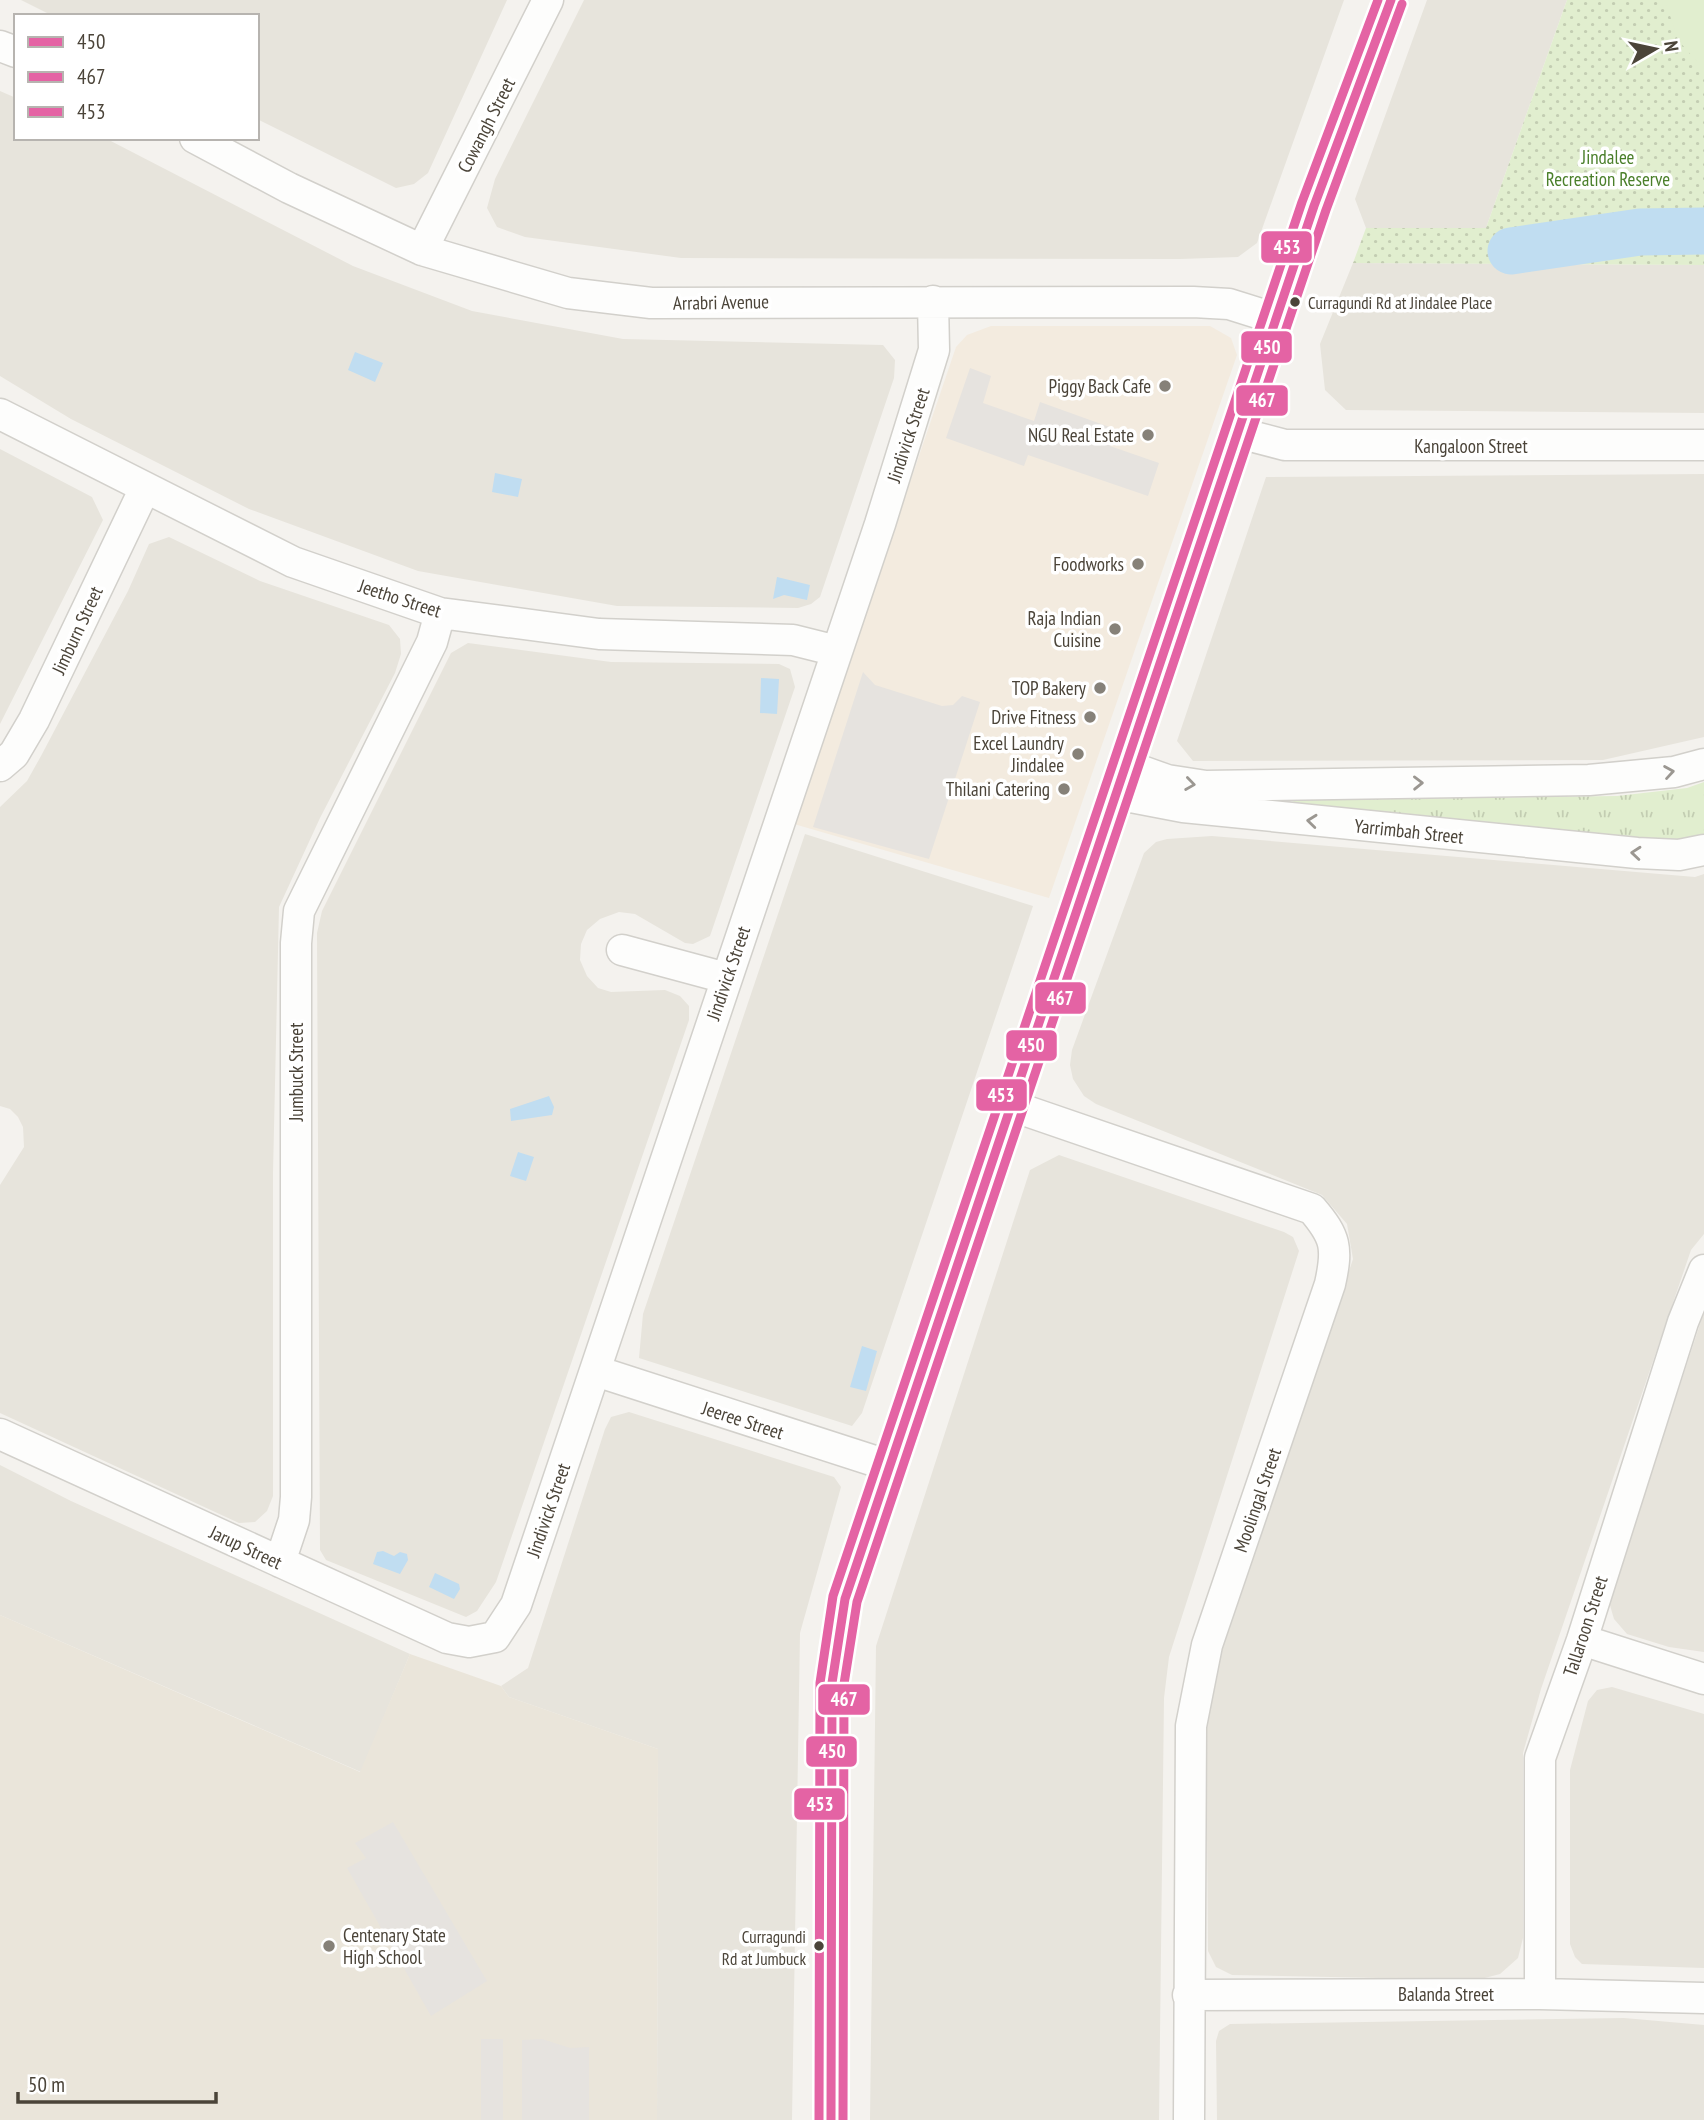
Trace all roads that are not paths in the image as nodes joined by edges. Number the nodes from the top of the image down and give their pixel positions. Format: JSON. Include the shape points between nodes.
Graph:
{"nodes":[{"id":1,"x":548,"y":0,"type":"edge"},
{"id":2,"x":1391,"y":0,"type":"edge"},
{"id":3,"x":199,"y":140,"type":"edge"},
{"id":4,"x":422,"y":250,"type":"junction"},
{"id":5,"x":933,"y":301,"type":"junction"},
{"id":6,"x":1277,"y":319,"type":"junction"},
{"id":7,"x":0,"y":414,"type":"edge"},
{"id":8,"x":1239,"y":433,"type":"junction"},
{"id":9,"x":1704,"y":445,"type":"edge"},
{"id":10,"x":145,"y":488,"type":"junction"},
{"id":11,"x":440,"y":613,"type":"junction"},
{"id":12,"x":837,"y":651,"type":"junction"},
{"id":13,"x":1704,"y":764,"type":"edge"},
{"id":14,"x":1125,"y":765,"type":"junction"},
{"id":15,"x":0,"y":766,"type":"edge"},
{"id":16,"x":1115,"y":794,"type":"junction"},
{"id":17,"x":1704,"y":850,"type":"edge"},
{"id":18,"x":622,"y":950,"type":"dead end"},
{"id":19,"x":726,"y":978,"type":"junction"},
{"id":20,"x":1012,"y":1106,"type":"junction"},
{"id":21,"x":1704,"y":1270,"type":"edge"},
{"id":22,"x":596,"y":1371,"type":"junction"},
{"id":23,"x":0,"y":1434,"type":"edge"},
{"id":24,"x":890,"y":1466,"type":"junction"},
{"id":25,"x":281,"y":1562,"type":"junction"},
{"id":26,"x":495,"y":1637,"type":"joint"},
{"id":27,"x":1581,"y":1640,"type":"junction"},
{"id":28,"x":1703,"y":1678,"type":"edge"},
{"id":29,"x":1540,"y":1994,"type":"junction"},
{"id":30,"x":1188,"y":1995,"type":"junction"},
{"id":31,"x":1704,"y":1998,"type":"edge"},
{"id":32,"x":831,"y":2120,"type":"edge"},
{"id":33,"x":1189,"y":2120,"type":"edge"}],
"edges":[{"from":1,"to":4,"type":"street","name":"Cowangh Street"},
{"from":2,"to":6,"type":"street"},
{"from":3,"to":4,"type":"street","name":"Arrabri Avenue"},
{"from":4,"to":5,"type":"street","name":"Arrabri Avenue","via":[[568,293],[651,303]]},
{"from":5,"to":6,"type":"street","name":"Arrabri Avenue","via":[[1193,302],[1229,304]]},
{"from":5,"to":12,"type":"street","name":"Jindivick Street","via":[[934,350],[924,388]]},
{"from":6,"to":8,"type":"street"},
{"from":7,"to":10,"type":"street","name":"Jeetho Street"},
{"from":8,"to":9,"type":"street","name":"Kangaloon Street","via":[[1284,445]]},
{"from":8,"to":14,"type":"street"},
{"from":10,"to":11,"type":"street","name":"Jeetho Street","via":[[293,562]]},
{"from":10,"to":15,"type":"street","name":"Jimburn Street","via":[[34,720],[14,754]]},
{"from":11,"to":12,"type":"street","name":"Jeetho Street","via":[[599,635],[793,640]]},
{"from":11,"to":25,"type":"street","name":"Jumbuck Street","via":[[432,642],[299,911],[296,1497]]},
{"from":12,"to":19,"type":"street","name":"Jindivick Street"},
{"from":14,"to":13,"type":"street","one_way":true,"via":[[1167,780],[1206,786],[1589,780],[1674,772]]},
{"from":14,"to":16,"type":"street"},
{"from":17,"to":16,"type":"street","name":"Yarrimbah Street","one_way":true,"via":[[1679,855],[1637,853],[1184,807]]},
{"from":16,"to":20,"type":"street"},
{"from":18,"to":19,"type":"street"},
{"from":19,"to":22,"type":"street","name":"Jindivick Street"},
{"from":20,"to":24,"type":"street"},
{"from":20,"to":30,"type":"street","name":"Moolingal Street","via":[[1312,1209],[1331,1231],[1335,1261],[1330,1284],[1198,1681],[1191,1726]]},
{"from":21,"to":27,"type":"street","name":"Tallaroon Street","via":[[1683,1322]]},
{"from":22,"to":24,"type":"street","name":"Jeeree Street"},
{"from":22,"to":26,"type":"street","name":"Jindivick Street","via":[[516,1605]]},
{"from":23,"to":25,"type":"street","name":"Jarup Street"},
{"from":24,"to":32,"type":"street","via":[[845,1599],[834,1655]]},
{"from":25,"to":26,"type":"street","name":"Jarup Street","via":[[447,1639],[469,1642]]},
{"from":27,"to":28,"type":"street"},
{"from":27,"to":29,"type":"street","name":"Tallaroon Street","via":[[1540,1758]]},
{"from":29,"to":30,"type":"street","name":"Balanda Street"},
{"from":29,"to":31,"type":"street","name":"Balanda Street"},
{"from":30,"to":33,"type":"street","name":"Moolingal Street"}]}
